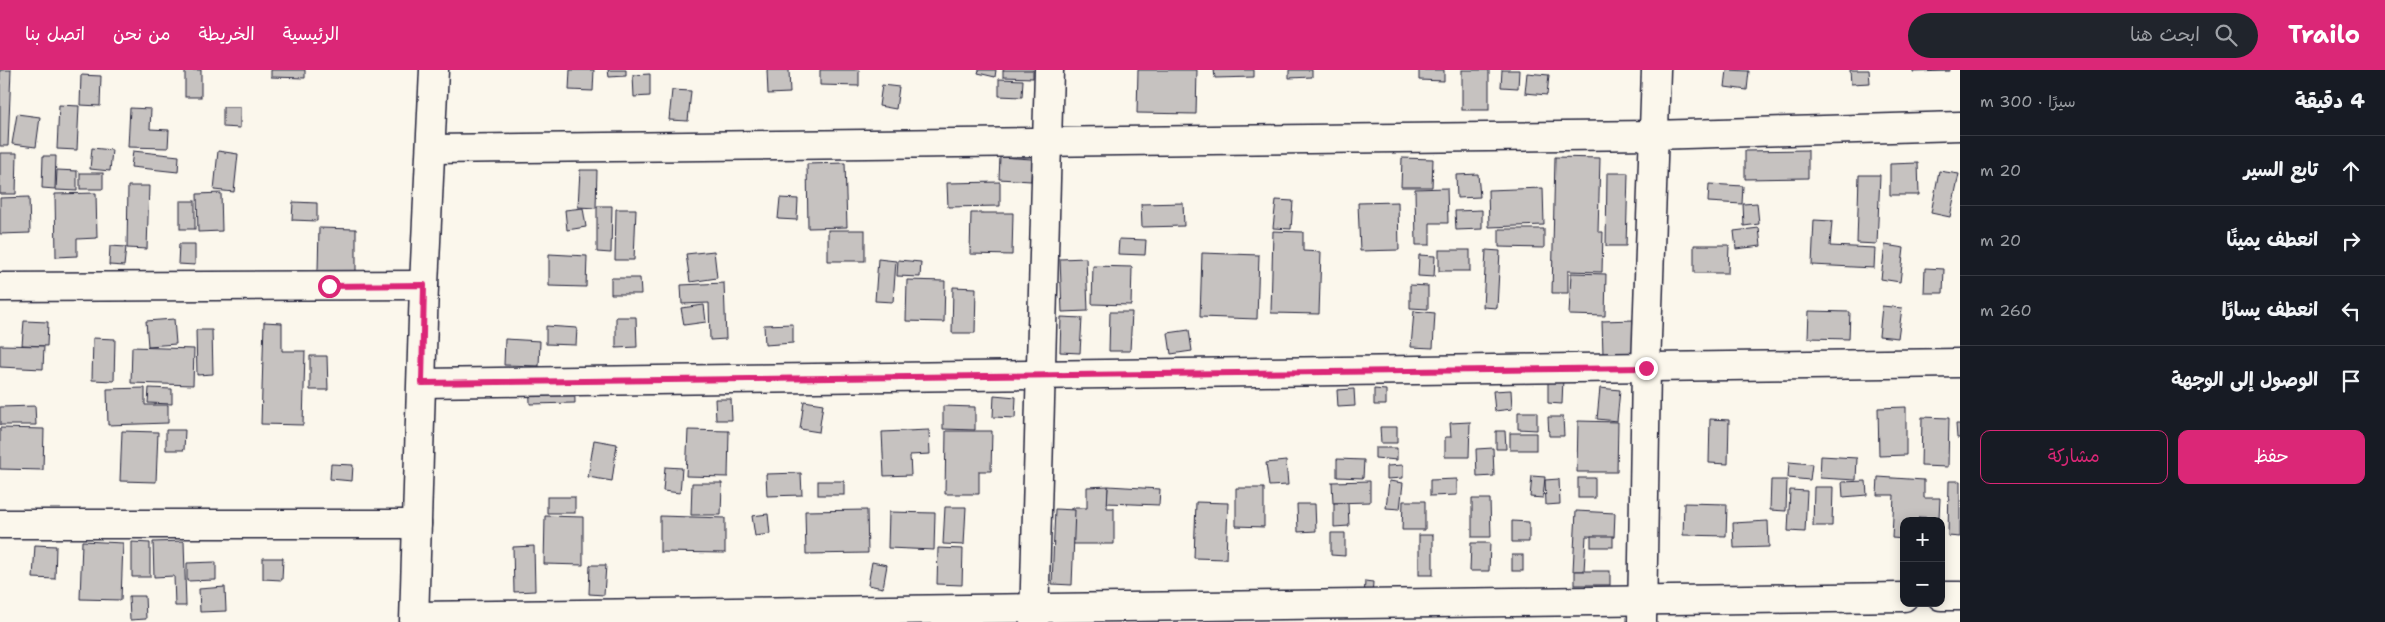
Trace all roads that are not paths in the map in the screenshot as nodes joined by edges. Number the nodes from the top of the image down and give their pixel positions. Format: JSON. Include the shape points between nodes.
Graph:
{"nodes":[{"id":1,"x":434,"y":70,"type":"edge"},
{"id":2,"x":1049,"y":70,"type":"edge"},
{"id":3,"x":1656,"y":70,"type":"edge"},
{"id":4,"x":1960,"y":126,"type":"edge"},
{"id":5,"x":1653,"y":135,"type":"junction"},
{"id":6,"x":1047,"y":142,"type":"junction"},
{"id":7,"x":432,"y":149,"type":"junction"},
{"id":8,"x":424,"y":285,"type":"junction"},
{"id":9,"x":0,"y":287,"type":"edge"},
{"id":10,"x":1960,"y":362,"type":"edge"},
{"id":11,"x":1646,"y":368,"type":"junction"},
{"id":12,"x":1040,"y":376,"type":"junction"},
{"id":13,"x":422,"y":383,"type":"junction"},
{"id":14,"x":0,"y":524,"type":"edge"},
{"id":15,"x":417,"y":524,"type":"junction"},
{"id":16,"x":1945,"y":596,"type":"edge"},
{"id":17,"x":1960,"y":596,"type":"edge"},
{"id":18,"x":1900,"y":597,"type":"edge"},
{"id":19,"x":1642,"y":611,"type":"edge"},
{"id":20,"x":1357,"y":614,"type":"edge"},
{"id":21,"x":1034,"y":615,"type":"edge"},
{"id":22,"x":414,"y":619,"type":"edge"}],
"edges":[{"from":1,"to":7,"type":"street"},
{"from":2,"to":6,"type":"street"},
{"from":3,"to":5,"type":"street"},
{"from":4,"to":5,"type":"street"},
{"from":5,"to":6,"type":"street"},
{"from":5,"to":11,"type":"street"},
{"from":6,"to":7,"type":"street"},
{"from":6,"to":12,"type":"street"},
{"from":7,"to":8,"type":"street"},
{"from":8,"to":9,"type":"street"},
{"from":8,"to":13,"type":"street"},
{"from":10,"to":11,"type":"street"},
{"from":11,"to":12,"type":"street"},
{"from":11,"to":19,"type":"street"},
{"from":12,"to":13,"type":"street"},
{"from":12,"to":21,"type":"street"},
{"from":13,"to":15,"type":"street"},
{"from":14,"to":15,"type":"street"},
{"from":15,"to":22,"type":"street"},
{"from":16,"to":17,"type":"street"},
{"from":18,"to":19,"type":"street"},
{"from":19,"to":20,"type":"street"},
{"from":20,"to":21,"type":"street"},
{"from":21,"to":22,"type":"street"}]}
